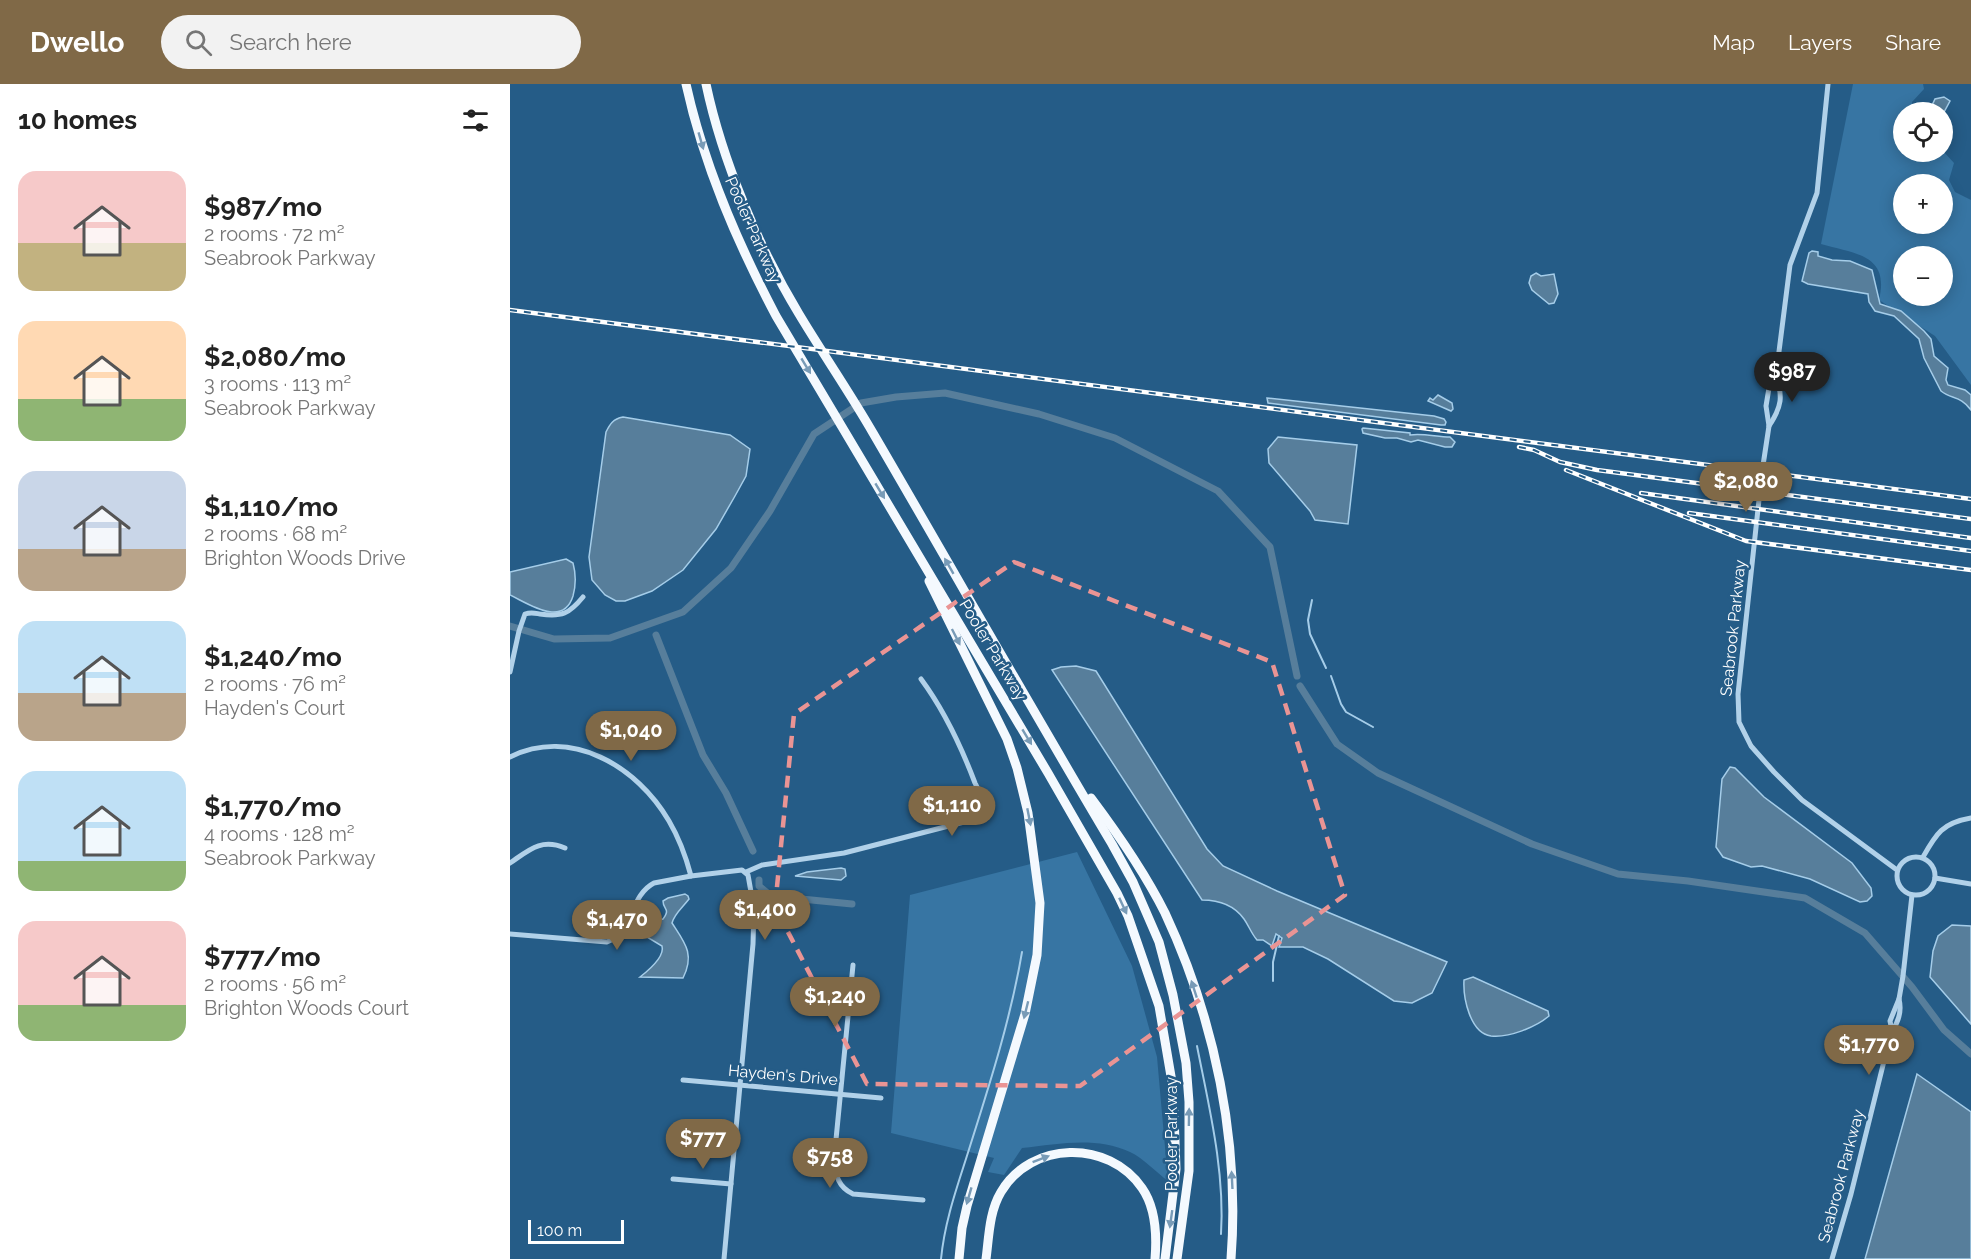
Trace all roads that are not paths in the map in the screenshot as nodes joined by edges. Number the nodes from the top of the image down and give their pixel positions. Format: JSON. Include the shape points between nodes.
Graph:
{"nodes":[{"id":1,"x":686,"y":84,"type":"edge"},
{"id":2,"x":704,"y":84,"type":"edge"},
{"id":3,"x":1828,"y":84,"type":"edge"},
{"id":4,"x":1776,"y":375,"type":"junction"},
{"id":5,"x":1769,"y":426,"type":"junction"},
{"id":6,"x":913,"y":546,"type":"junction"},
{"id":7,"x":583,"y":597,"type":"dead end"},
{"id":8,"x":510,"y":672,"type":"edge"},
{"id":9,"x":921,"y":679,"type":"dead end"},
{"id":10,"x":510,"y":757,"type":"edge"},
{"id":11,"x":1063,"y":762,"type":"junction"},
{"id":12,"x":1971,"y":818,"type":"edge"},
{"id":13,"x":565,"y":848,"type":"dead end"},
{"id":14,"x":1923,"y":857,"type":"junction"},
{"id":15,"x":510,"y":863,"type":"edge"},
{"id":16,"x":1897,"y":870,"type":"junction"},
{"id":17,"x":746,"y":872,"type":"junction"},
{"id":18,"x":692,"y":876,"type":"junction"},
{"id":19,"x":1935,"y":878,"type":"junction"},
{"id":20,"x":1971,"y":884,"type":"edge"},
{"id":21,"x":1912,"y":895,"type":"junction"},
{"id":22,"x":510,"y":934,"type":"edge"},
{"id":23,"x":854,"y":965,"type":"dead end"},
{"id":24,"x":683,"y":1080,"type":"dead end"},
{"id":25,"x":741,"y":1085,"type":"junction"},
{"id":26,"x":840,"y":1093,"type":"junction"},
{"id":27,"x":881,"y":1098,"type":"dead end"},
{"id":28,"x":673,"y":1179,"type":"dead end"},
{"id":29,"x":732,"y":1184,"type":"junction"},
{"id":30,"x":923,"y":1200,"type":"dead end"},
{"id":31,"x":724,"y":1259,"type":"edge"},
{"id":32,"x":959,"y":1259,"type":"edge"},
{"id":33,"x":986,"y":1259,"type":"edge"},
{"id":34,"x":1155,"y":1259,"type":"edge"},
{"id":35,"x":1165,"y":1259,"type":"edge"},
{"id":36,"x":1178,"y":1259,"type":"edge"},
{"id":37,"x":1231,"y":1259,"type":"edge"},
{"id":38,"x":1833,"y":1259,"type":"edge"}],
"edges":[{"from":1,"to":6,"type":"main road","name":"Pooler Parkway","one_way":true,"via":[[713,179],[776,316]]},
{"from":11,"to":2,"type":"main road","name":"Pooler Parkway","one_way":true,"via":[[872,431],[798,313],[757,232]]},
{"from":3,"to":4,"type":"street","name":"Seabrook Parkway","via":[[1817,193],[1790,265]]},
{"from":4,"to":5,"type":"street","name":"Seabrook Parkway","via":[[1766,406]]},
{"from":4,"to":5,"type":"street","name":"Seabrook Parkway","via":[[1781,401]]},
{"from":5,"to":16,"type":"street","name":"Seabrook Parkway","via":[[1738,694],[1739,722],[1751,746],[1802,800]]},
{"from":6,"to":32,"type":"main road","one_way":true,"via":[[1017,768],[1028,813],[1040,903],[1030,994],[967,1206]]},
{"from":6,"to":35,"type":"main road","name":"Pooler Parkway","one_way":true,"via":[[1128,916],[1159,1006],[1173,1088],[1176,1169]]},
{"from":7,"to":8,"type":"street","via":[[565,614],[525,614]]},
{"from":9,"to":17,"type":"street","via":[[962,749],[983,802],[981,812],[975,818],[865,848]]},
{"from":10,"to":18,"type":"street","via":[[534,748],[563,746],[588,751],[612,762],[636,781],[668,818]]},
{"from":36,"to":11,"type":"main road","name":"Pooler Parkway","one_way":true,"via":[[1189,1171],[1190,1102],[1168,977],[1159,942],[1133,882]]},
{"from":37,"to":11,"type":"main road","one_way":true,"via":[[1233,1182],[1224,1105],[1194,988],[1164,911],[1114,829]]},
{"from":12,"to":14,"type":"street","via":[[1937,833]]},
{"from":13,"to":15,"type":"street","via":[[554,844],[537,846]]},
{"from":14,"to":16,"type":"street","via":[[1904,860]]},
{"from":14,"to":19,"type":"street","via":[[1932,866]]},
{"from":16,"to":21,"type":"street","via":[[1898,883]]},
{"from":17,"to":18,"type":"street"},
{"from":17,"to":25,"type":"street","via":[[754,922]]},
{"from":18,"to":22,"type":"street","via":[[647,887],[625,928],[607,942]]},
{"from":19,"to":20,"type":"street"},
{"from":19,"to":21,"type":"street","via":[[1923,894]]},
{"from":21,"to":38,"type":"street","name":"Seabrook Parkway","via":[[1899,999],[1890,1021],[1892,1031]]},
{"from":23,"to":26,"type":"street"},
{"from":24,"to":25,"type":"street","name":"Hayden's Drive"},
{"from":25,"to":26,"type":"street","name":"Hayden's Drive"},
{"from":25,"to":29,"type":"street"},
{"from":26,"to":27,"type":"street","name":"Hayden's Drive"},
{"from":26,"to":30,"type":"street","via":[[834,1160],[845,1190]]},
{"from":28,"to":29,"type":"street"},
{"from":29,"to":31,"type":"street"},
{"from":33,"to":34,"type":"main road","one_way":true,"via":[[992,1217],[1008,1182],[1034,1161],[1078,1152],[1118,1165],[1143,1190],[1155,1225]]}]}
